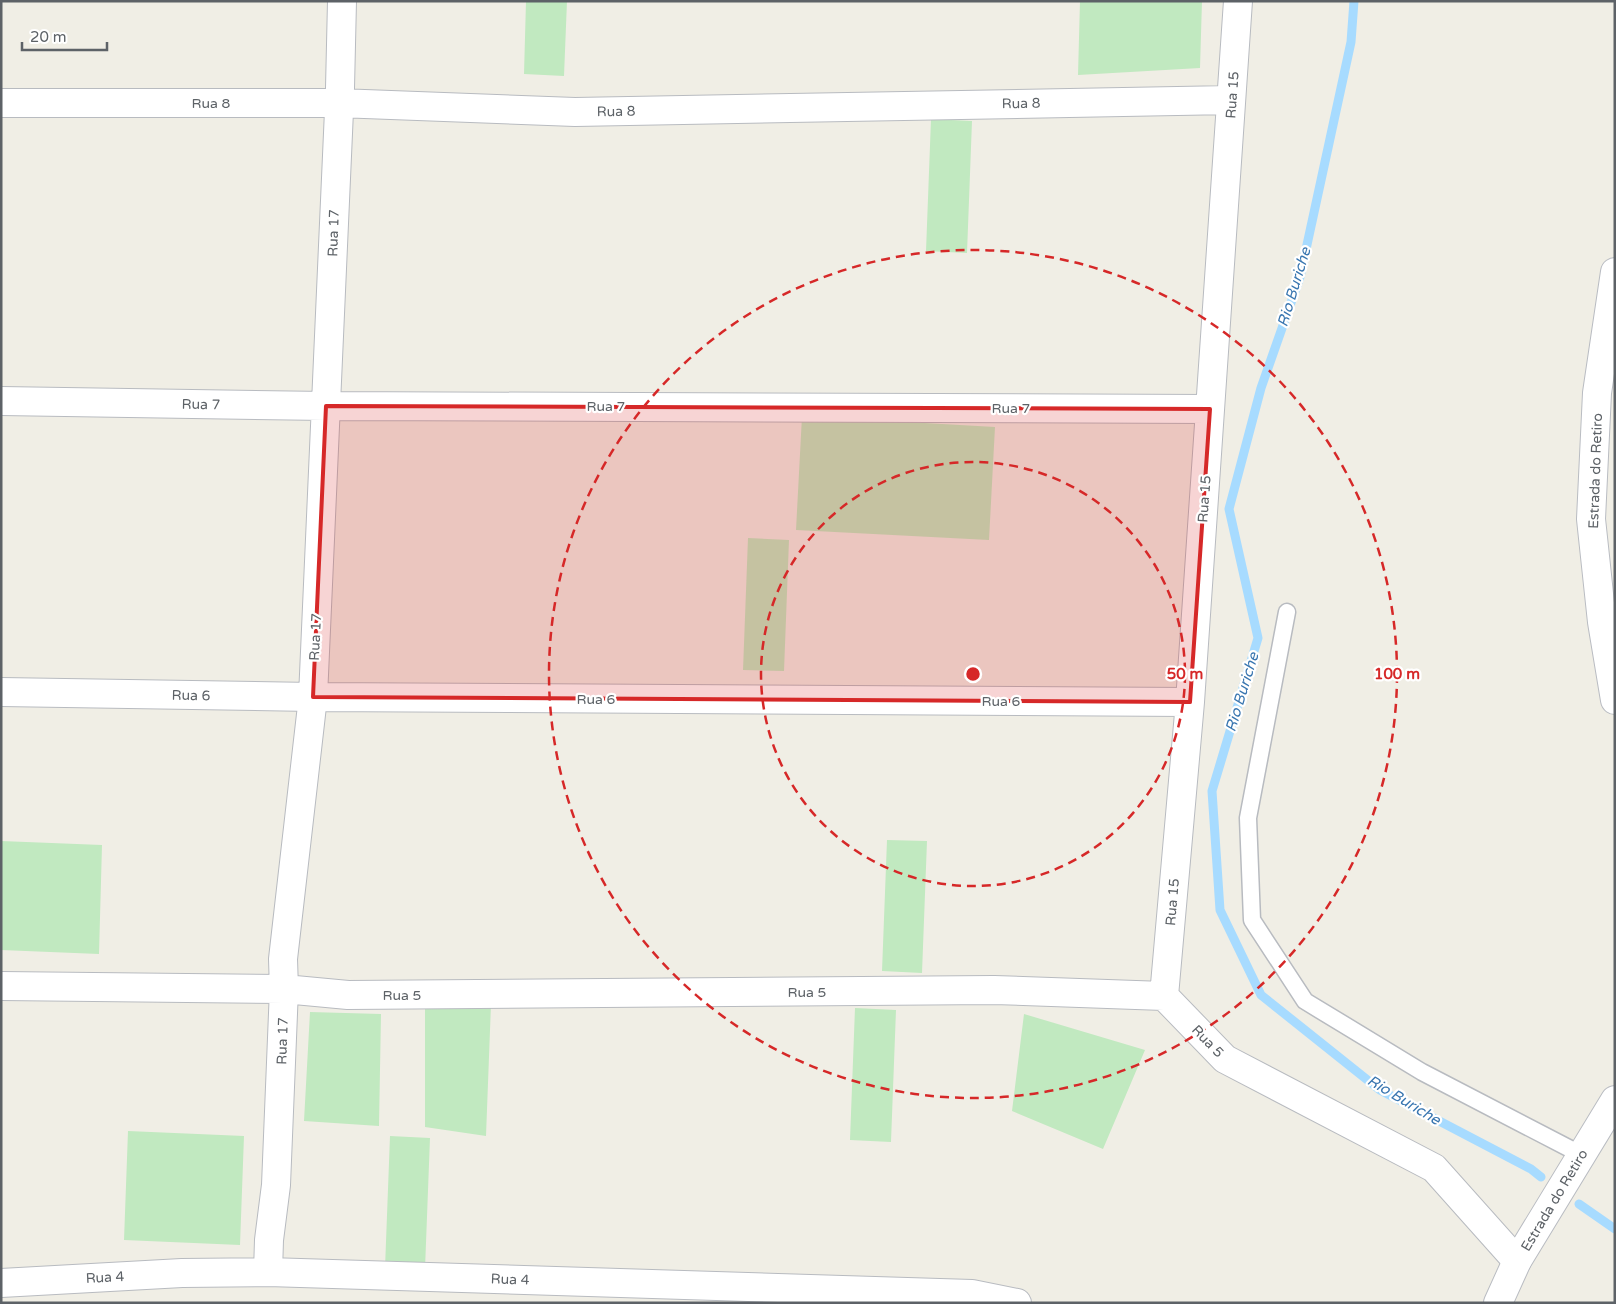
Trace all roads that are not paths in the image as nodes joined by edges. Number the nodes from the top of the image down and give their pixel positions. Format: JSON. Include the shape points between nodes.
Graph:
{"nodes":[{"id":1,"x":342,"y":1,"type":"edge"},
{"id":2,"x":1238,"y":1,"type":"edge"},
{"id":3,"x":1231,"y":100,"type":"junction"},
{"id":4,"x":1,"y":102,"type":"edge"},
{"id":5,"x":338,"y":103,"type":"junction"},
{"id":6,"x":1615,"y":272,"type":"edge"},
{"id":7,"x":1,"y":401,"type":"edge"},
{"id":8,"x":326,"y":406,"type":"junction"},
{"id":9,"x":1210,"y":409,"type":"junction"},
{"id":10,"x":1287,"y":612,"type":"dead end"},
{"id":11,"x":1,"y":692,"type":"edge"},
{"id":12,"x":312,"y":698,"type":"junction"},
{"id":13,"x":1615,"y":700,"type":"edge"},
{"id":14,"x":1190,"y":702,"type":"junction"},
{"id":15,"x":1,"y":986,"type":"edge"},
{"id":16,"x":284,"y":989,"type":"junction"},
{"id":17,"x":1164,"y":996,"type":"junction"},
{"id":18,"x":1615,"y":1100,"type":"edge"},
{"id":19,"x":1582,"y":1155,"type":"junction"},
{"id":20,"x":1517,"y":1261,"type":"junction"},
{"id":21,"x":268,"y":1272,"type":"junction"},
{"id":22,"x":1,"y":1283,"type":"edge"},
{"id":23,"x":971,"y":1298,"type":"edge"},
{"id":24,"x":1018,"y":1303,"type":"edge"},
{"id":25,"x":1498,"y":1303,"type":"edge"}],
"edges":[{"from":1,"to":5,"type":"street","name":"Rua 17"},
{"from":2,"to":3,"type":"street","name":"Rua 15"},
{"from":3,"to":5,"type":"street","name":"Rua 8","via":[[574,112]]},
{"from":3,"to":9,"type":"street","name":"Rua 15"},
{"from":4,"to":5,"type":"street","name":"Rua 8"},
{"from":5,"to":8,"type":"street","name":"Rua 17"},
{"from":6,"to":13,"type":"street","name":"Estrada do Retiro","via":[[1598,393],[1591,519],[1602,622]]},
{"from":7,"to":8,"type":"street","name":"Rua 7"},
{"from":8,"to":9,"type":"street","name":"Rua 7"},
{"from":8,"to":12,"type":"street","name":"Rua 17"},
{"from":9,"to":14,"type":"street","name":"Rua 15"},
{"from":10,"to":19,"type":"lane","via":[[1248,818],[1252,920],[1305,1001],[1422,1072]]},
{"from":11,"to":12,"type":"street","name":"Rua 6"},
{"from":12,"to":14,"type":"street","name":"Rua 6"},
{"from":12,"to":16,"type":"street","name":"Rua 17","via":[[283,959]]},
{"from":14,"to":17,"type":"street","name":"Rua 15"},
{"from":15,"to":16,"type":"street","name":"Rua 5"},
{"from":16,"to":17,"type":"street","name":"Rua 5","via":[[348,995],[994,990]]},
{"from":16,"to":21,"type":"street","name":"Rua 17","via":[[276,1185]]},
{"from":17,"to":20,"type":"street","name":"Rua 5","via":[[1225,1059],[1434,1168]]},
{"from":18,"to":19,"type":"street","name":"Estrada do Retiro"},
{"from":19,"to":20,"type":"street","name":"Estrada do Retiro"},
{"from":20,"to":25,"type":"street","name":"Estrada do Retiro"},
{"from":21,"to":22,"type":"street","name":"Rua 4","via":[[182,1273]]},
{"from":21,"to":23,"type":"street","name":"Rua 4"},
{"from":23,"to":24,"type":"street","name":"Rua 4"}]}
